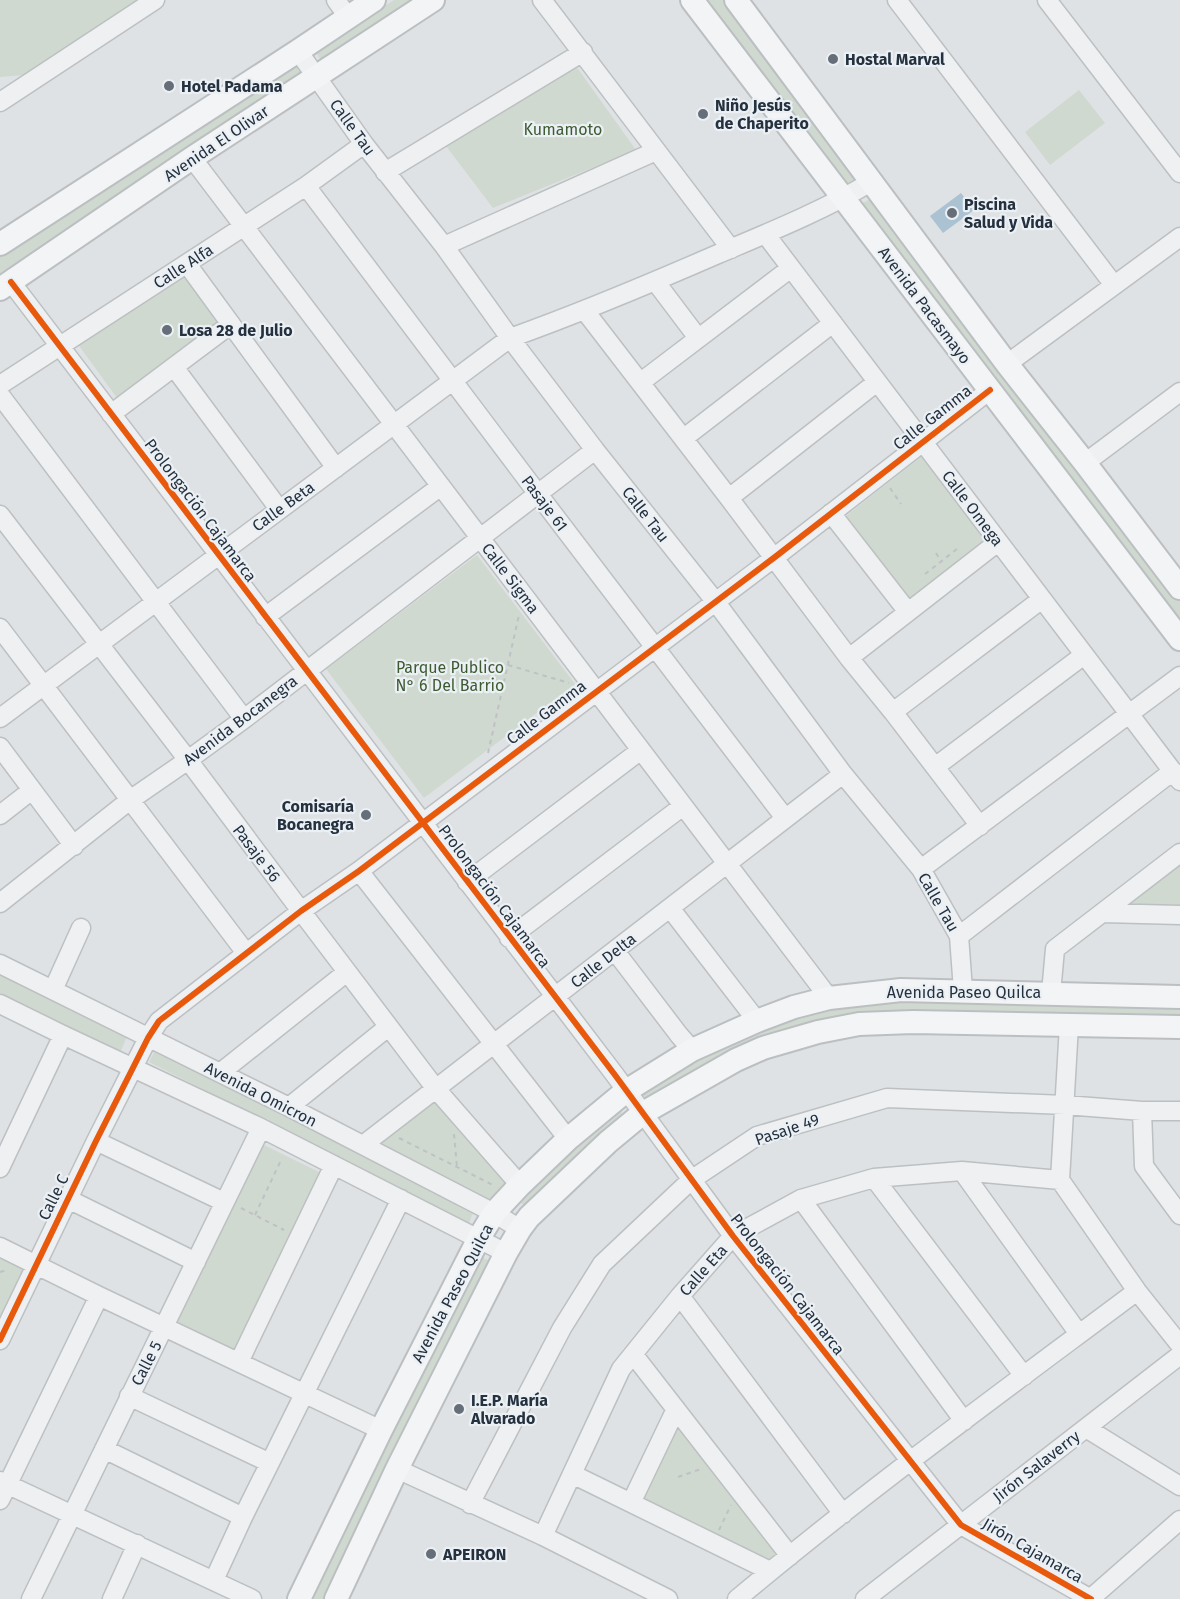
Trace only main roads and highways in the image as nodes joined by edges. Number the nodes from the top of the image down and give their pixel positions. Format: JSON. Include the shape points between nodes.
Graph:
{"nodes":[{"id":1,"x":374,"y":0,"type":"edge"},
{"id":2,"x":433,"y":0,"type":"edge"},
{"id":3,"x":692,"y":0,"type":"edge"},
{"id":4,"x":736,"y":0,"type":"edge"},
{"id":5,"x":342,"y":9,"type":"edge"},
{"id":6,"x":0,"y":244,"type":"edge"},
{"id":7,"x":5,"y":286,"type":"edge"},
{"id":8,"x":1180,"y":588,"type":"edge"},
{"id":9,"x":1180,"y":639,"type":"edge"},
{"id":10,"x":1180,"y":997,"type":"edge"},
{"id":11,"x":1180,"y":1027,"type":"edge"},
{"id":12,"x":299,"y":1599,"type":"edge"},
{"id":13,"x":336,"y":1599,"type":"edge"}],
"edges":[{"from":1,"to":5,"type":"main road","name":"Avenida El Olivar"},
{"from":2,"to":7,"type":"main road","name":"Avenida El Olivar"},
{"from":3,"to":9,"type":"main road","name":"Avenida Pacasmayo"},
{"from":4,"to":8,"type":"main road","name":"Avenida Pacasmayo","via":[[1007,364],[1092,458]]},
{"from":5,"to":6,"type":"main road","name":"Avenida El Olivar","via":[[298,51]]},
{"from":10,"to":12,"type":"main road","name":"Avenida Paseo Quilca","via":[[901,990],[829,998],[757,1021],[692,1050],[626,1091],[568,1139],[494,1213],[381,1430]]},
{"from":11,"to":13,"type":"main road","name":"Avenida Paseo Quilca","via":[[859,1024],[763,1048],[643,1113],[520,1229],[397,1469]]}]}
